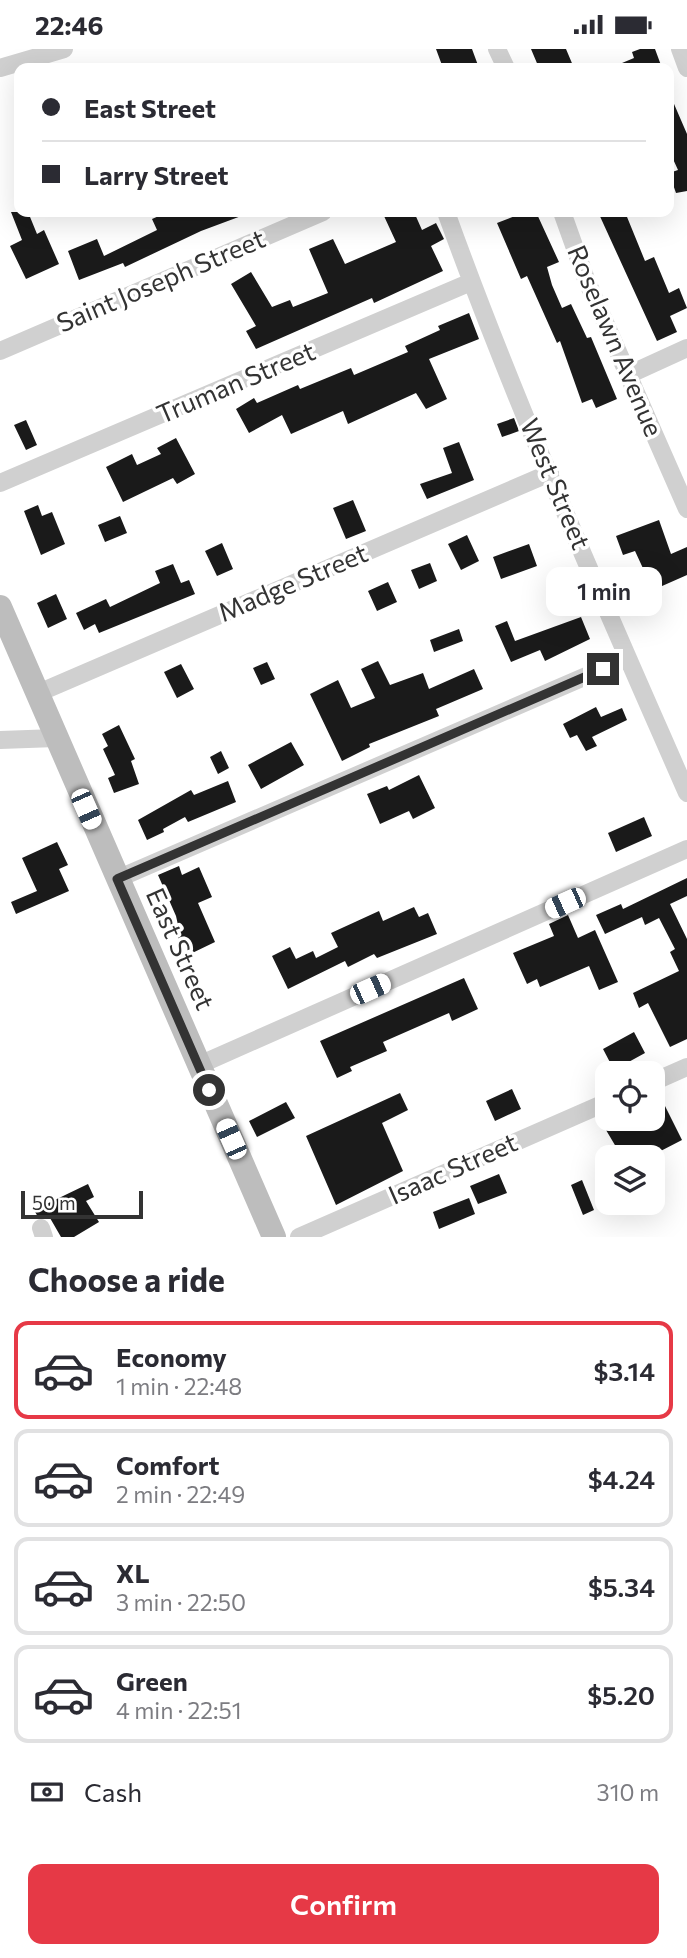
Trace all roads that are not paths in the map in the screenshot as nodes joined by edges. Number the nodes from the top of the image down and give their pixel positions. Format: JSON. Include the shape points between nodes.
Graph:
{"nodes":[{"id":1,"x":64,"y":49,"type":"edge"},
{"id":2,"x":680,"y":49,"type":"edge"},
{"id":3,"x":17,"y":63,"type":"edge"},
{"id":4,"x":687,"y":68,"type":"edge"},
{"id":5,"x":311,"y":217,"type":"edge"},
{"id":6,"x":448,"y":217,"type":"edge"},
{"id":7,"x":564,"y":217,"type":"edge"},
{"id":8,"x":471,"y":282,"type":"junction"},
{"id":9,"x":687,"y":348,"type":"edge"},
{"id":10,"x":0,"y":351,"type":"edge"},
{"id":11,"x":628,"y":375,"type":"junction"},
{"id":12,"x":550,"y":473,"type":"junction"},
{"id":13,"x":0,"y":483,"type":"edge"},
{"id":14,"x":687,"y":509,"type":"edge"},
{"id":15,"x":0,"y":607,"type":"edge"},
{"id":16,"x":628,"y":658,"type":"junction"},
{"id":17,"x":36,"y":694,"type":"junction"},
{"id":18,"x":56,"y":738,"type":"junction"},
{"id":19,"x":0,"y":740,"type":"edge"},
{"id":20,"x":687,"y":793,"type":"edge"},
{"id":21,"x":687,"y":849,"type":"edge"},
{"id":22,"x":117,"y":879,"type":"junction"},
{"id":23,"x":199,"y":1065,"type":"junction"},
{"id":24,"x":687,"y":1067,"type":"edge"},
{"id":25,"x":665,"y":1077,"type":"edge"},
{"id":26,"x":595,"y":1107,"type":"edge"},
{"id":27,"x":274,"y":1237,"type":"edge"},
{"id":28,"x":299,"y":1237,"type":"edge"}],
"edges":[{"from":1,"to":3,"type":"street"},
{"from":2,"to":4,"type":"street"},
{"from":5,"to":10,"type":"street","name":"Saint Joseph Street"},
{"from":6,"to":8,"type":"street","name":"West Street"},
{"from":7,"to":11,"type":"street","name":"Roselawn Avenue"},
{"from":8,"to":12,"type":"street","name":"West Street"},
{"from":8,"to":13,"type":"street","name":"Truman Street"},
{"from":9,"to":11,"type":"street"},
{"from":11,"to":14,"type":"street","name":"Roselawn Avenue"},
{"from":12,"to":16,"type":"street","name":"West Street"},
{"from":12,"to":17,"type":"street","name":"Madge Street"},
{"from":15,"to":17,"type":"street","name":"East Street"},
{"from":16,"to":20,"type":"street","name":"West Street"},
{"from":16,"to":22,"type":"street"},
{"from":17,"to":18,"type":"street","name":"East Street"},
{"from":18,"to":19,"type":"street"},
{"from":18,"to":22,"type":"street","name":"East Street"},
{"from":21,"to":23,"type":"street"},
{"from":22,"to":23,"type":"street","name":"East Street"},
{"from":23,"to":27,"type":"street","name":"East Street"},
{"from":24,"to":25,"type":"street"},
{"from":26,"to":28,"type":"street","name":"Isaac Street"}]}
